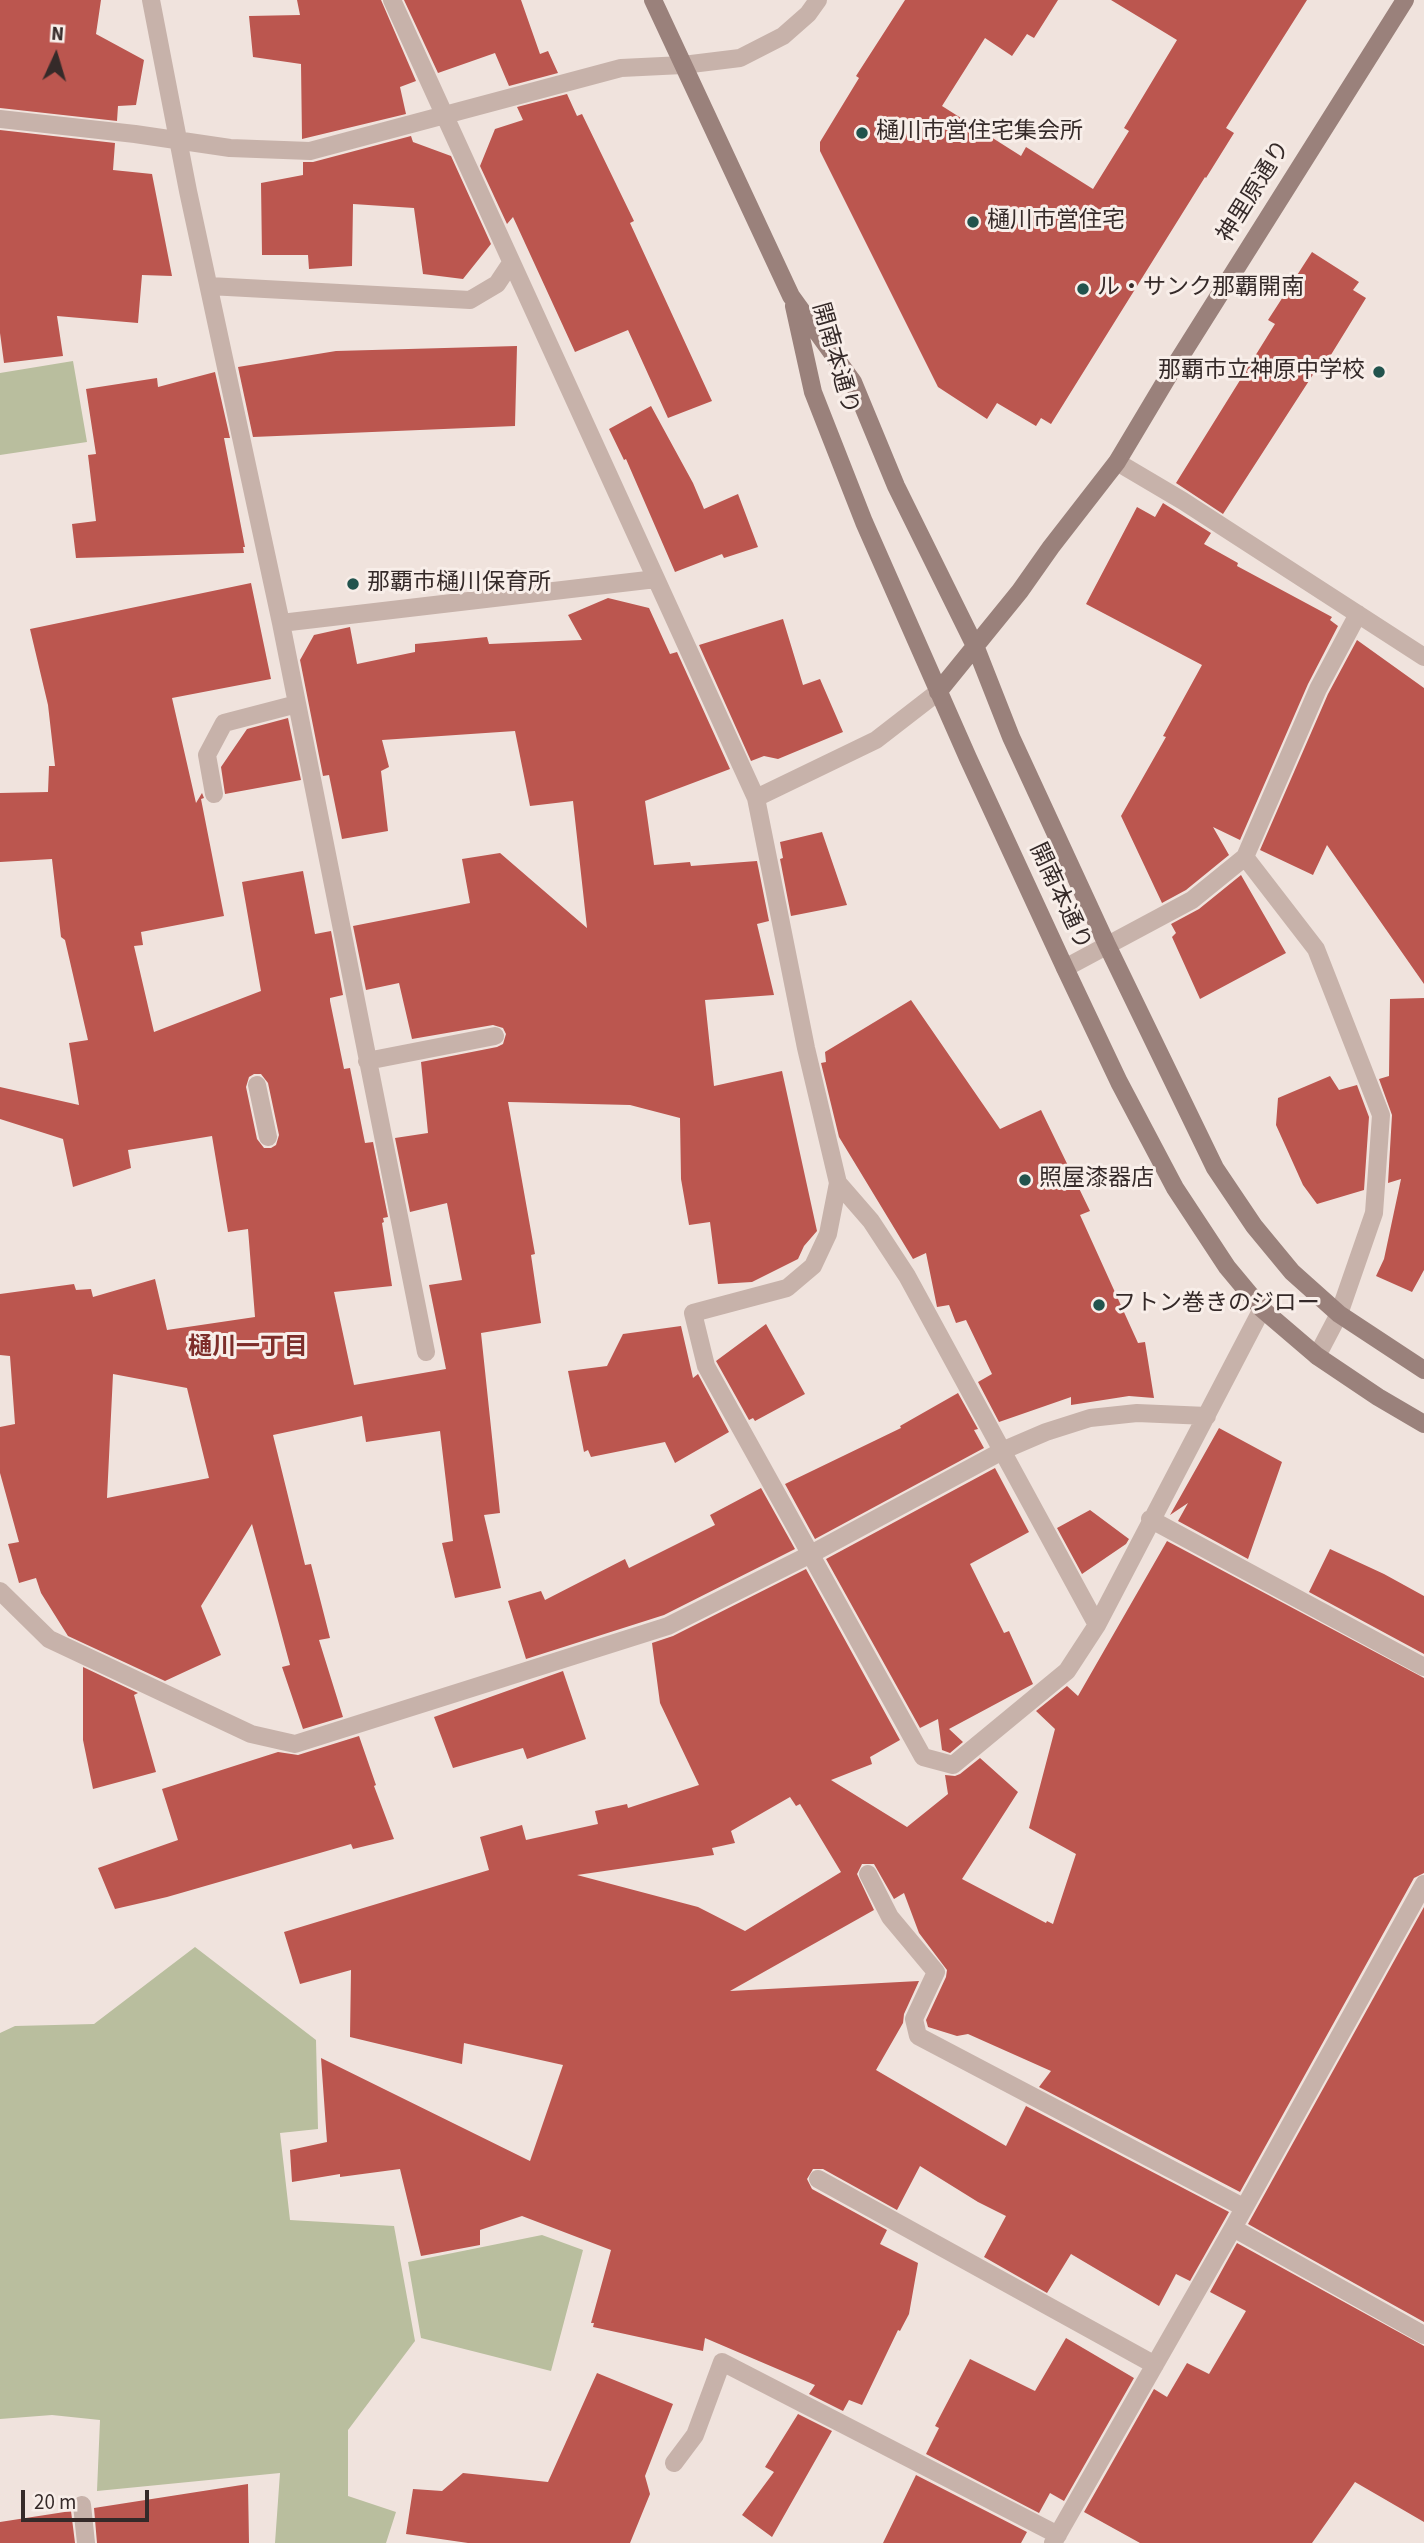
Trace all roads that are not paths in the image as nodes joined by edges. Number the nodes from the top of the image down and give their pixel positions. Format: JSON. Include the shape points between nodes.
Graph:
{"nodes":[{"id":1,"x":151,"y":0,"type":"edge"},
{"id":2,"x":392,"y":0,"type":"edge"},
{"id":3,"x":653,"y":0,"type":"edge"},
{"id":4,"x":818,"y":0,"type":"edge"},
{"id":5,"x":1405,"y":0,"type":"edge"},
{"id":6,"x":683,"y":65,"type":"junction"},
{"id":7,"x":444,"y":116,"type":"junction"},
{"id":8,"x":0,"y":119,"type":"edge"},
{"id":9,"x":178,"y":140,"type":"junction"},
{"id":10,"x":511,"y":264,"type":"junction"},
{"id":11,"x":209,"y":286,"type":"junction"},
{"id":12,"x":791,"y":296,"type":"junction"},
{"id":13,"x":1117,"y":462,"type":"junction"},
{"id":14,"x":656,"y":579,"type":"junction"},
{"id":15,"x":1358,"y":614,"type":"junction"},
{"id":16,"x":281,"y":622,"type":"junction"},
{"id":17,"x":976,"y":648,"type":"junction"},
{"id":18,"x":1424,"y":657,"type":"edge"},
{"id":19,"x":938,"y":692,"type":"junction"},
{"id":20,"x":297,"y":704,"type":"junction"},
{"id":21,"x":214,"y":794,"type":"dead end"},
{"id":22,"x":756,"y":798,"type":"junction"},
{"id":23,"x":1245,"y":857,"type":"junction"},
{"id":24,"x":1107,"y":946,"type":"junction"},
{"id":25,"x":1065,"y":968,"type":"junction"},
{"id":26,"x":495,"y":1036,"type":"dead end"},
{"id":27,"x":367,"y":1061,"type":"junction"},
{"id":28,"x":257,"y":1084,"type":"dead end"},
{"id":29,"x":268,"y":1137,"type":"dead end"},
{"id":30,"x":838,"y":1183,"type":"junction"},
{"id":31,"x":1262,"y":1309,"type":"junction"},
{"id":32,"x":1339,"y":1314,"type":"junction"},
{"id":33,"x":426,"y":1352,"type":"dead end"},
{"id":34,"x":1317,"y":1356,"type":"junction"},
{"id":35,"x":1424,"y":1370,"type":"edge"},
{"id":36,"x":1207,"y":1416,"type":"junction"},
{"id":37,"x":1424,"y":1424,"type":"edge"},
{"id":38,"x":1004,"y":1450,"type":"junction"},
{"id":39,"x":1150,"y":1518,"type":"junction"},
{"id":40,"x":811,"y":1554,"type":"junction"},
{"id":41,"x":0,"y":1591,"type":"edge"},
{"id":42,"x":1097,"y":1625,"type":"junction"},
{"id":43,"x":1424,"y":1667,"type":"edge"},
{"id":44,"x":868,"y":1874,"type":"dead end"},
{"id":45,"x":1424,"y":1884,"type":"edge"},
{"id":46,"x":818,"y":2179,"type":"dead end"},
{"id":47,"x":1243,"y":2207,"type":"junction"},
{"id":48,"x":1233,"y":2228,"type":"junction"},
{"id":49,"x":1424,"y":2335,"type":"edge"},
{"id":50,"x":1155,"y":2365,"type":"junction"},
{"id":51,"x":674,"y":2463,"type":"dead end"},
{"id":52,"x":82,"y":2505,"type":"dead end"},
{"id":53,"x":1056,"y":2539,"type":"edge"},
{"id":54,"x":86,"y":2543,"type":"edge"}],
"edges":[{"from":1,"to":9,"type":"street"},
{"from":2,"to":7,"type":"street"},
{"from":3,"to":6,"type":"main road","name":"開南本通り"},
{"from":4,"to":6,"type":"street","via":[[783,36],[740,58]]},
{"from":5,"to":13,"type":"main road","name":"神里原通り"},
{"from":6,"to":7,"type":"street","via":[[621,68]]},
{"from":6,"to":12,"type":"main road","name":"開南本通り"},
{"from":7,"to":9,"type":"street","via":[[310,151],[230,148]]},
{"from":7,"to":10,"type":"street"},
{"from":8,"to":9,"type":"street"},
{"from":9,"to":11,"type":"street"},
{"from":10,"to":11,"type":"street","via":[[497,284],[470,300]]},
{"from":10,"to":14,"type":"street"},
{"from":11,"to":16,"type":"street"},
{"from":12,"to":17,"type":"main road","name":"開南本通り","via":[[852,382],[896,486]]},
{"from":12,"to":19,"type":"main road","name":"開南本通り","via":[[813,392]]},
{"from":13,"to":15,"type":"street"},
{"from":13,"to":17,"type":"main road","name":"神里原通り"},
{"from":14,"to":16,"type":"street"},
{"from":14,"to":22,"type":"street"},
{"from":15,"to":18,"type":"street"},
{"from":15,"to":23,"type":"street","via":[[1318,689]]},
{"from":16,"to":20,"type":"street"},
{"from":17,"to":19,"type":"main road","name":"神里原通り"},
{"from":17,"to":24,"type":"main road","name":"開南本通り","via":[[1011,737]]},
{"from":19,"to":22,"type":"street","via":[[876,740]]},
{"from":19,"to":25,"type":"main road","name":"開南本通り"},
{"from":20,"to":21,"type":"street","via":[[224,723],[207,755]]},
{"from":20,"to":27,"type":"street"},
{"from":22,"to":30,"type":"street"},
{"from":23,"to":24,"type":"street","via":[[1192,900]]},
{"from":23,"to":32,"type":"street","via":[[1316,949],[1381,1115],[1374,1213]]},
{"from":24,"to":25,"type":"street"},
{"from":24,"to":32,"type":"main road","name":"開南本通り","via":[[1215,1168],[1292,1272]]},
{"from":25,"to":31,"type":"main road","name":"開南本通り","via":[[1175,1188]]},
{"from":26,"to":27,"type":"street"},
{"from":27,"to":33,"type":"street"},
{"from":28,"to":29,"type":"street"},
{"from":30,"to":38,"type":"street","via":[[871,1221],[907,1276]]},
{"from":30,"to":40,"type":"street","via":[[828,1234],[813,1266],[787,1287],[693,1313],[706,1366]]},
{"from":31,"to":34,"type":"main road","name":"開南本通り"},
{"from":31,"to":36,"type":"street"},
{"from":32,"to":34,"type":"street"},
{"from":32,"to":35,"type":"main road","name":"開南本通り"},
{"from":34,"to":37,"type":"main road","name":"開南本通り"},
{"from":36,"to":38,"type":"street","via":[[1137,1413],[1090,1418]]},
{"from":36,"to":39,"type":"street"},
{"from":38,"to":40,"type":"street"},
{"from":38,"to":42,"type":"street"},
{"from":39,"to":42,"type":"street"},
{"from":39,"to":43,"type":"street"},
{"from":40,"to":41,"type":"street","via":[[668,1626],[295,1744],[251,1734],[50,1639]]},
{"from":40,"to":42,"type":"street","via":[[923,1756],[953,1765],[1068,1671]]},
{"from":44,"to":47,"type":"street","via":[[890,1917],[936,1972],[914,2019],[918,2036]]},
{"from":45,"to":47,"type":"street"},
{"from":46,"to":50,"type":"street"},
{"from":47,"to":48,"type":"street"},
{"from":48,"to":49,"type":"street"},
{"from":48,"to":50,"type":"street"},
{"from":50,"to":53,"type":"street"},
{"from":51,"to":53,"type":"street","via":[[695,2435],[722,2362]]},
{"from":52,"to":54,"type":"street"}]}
